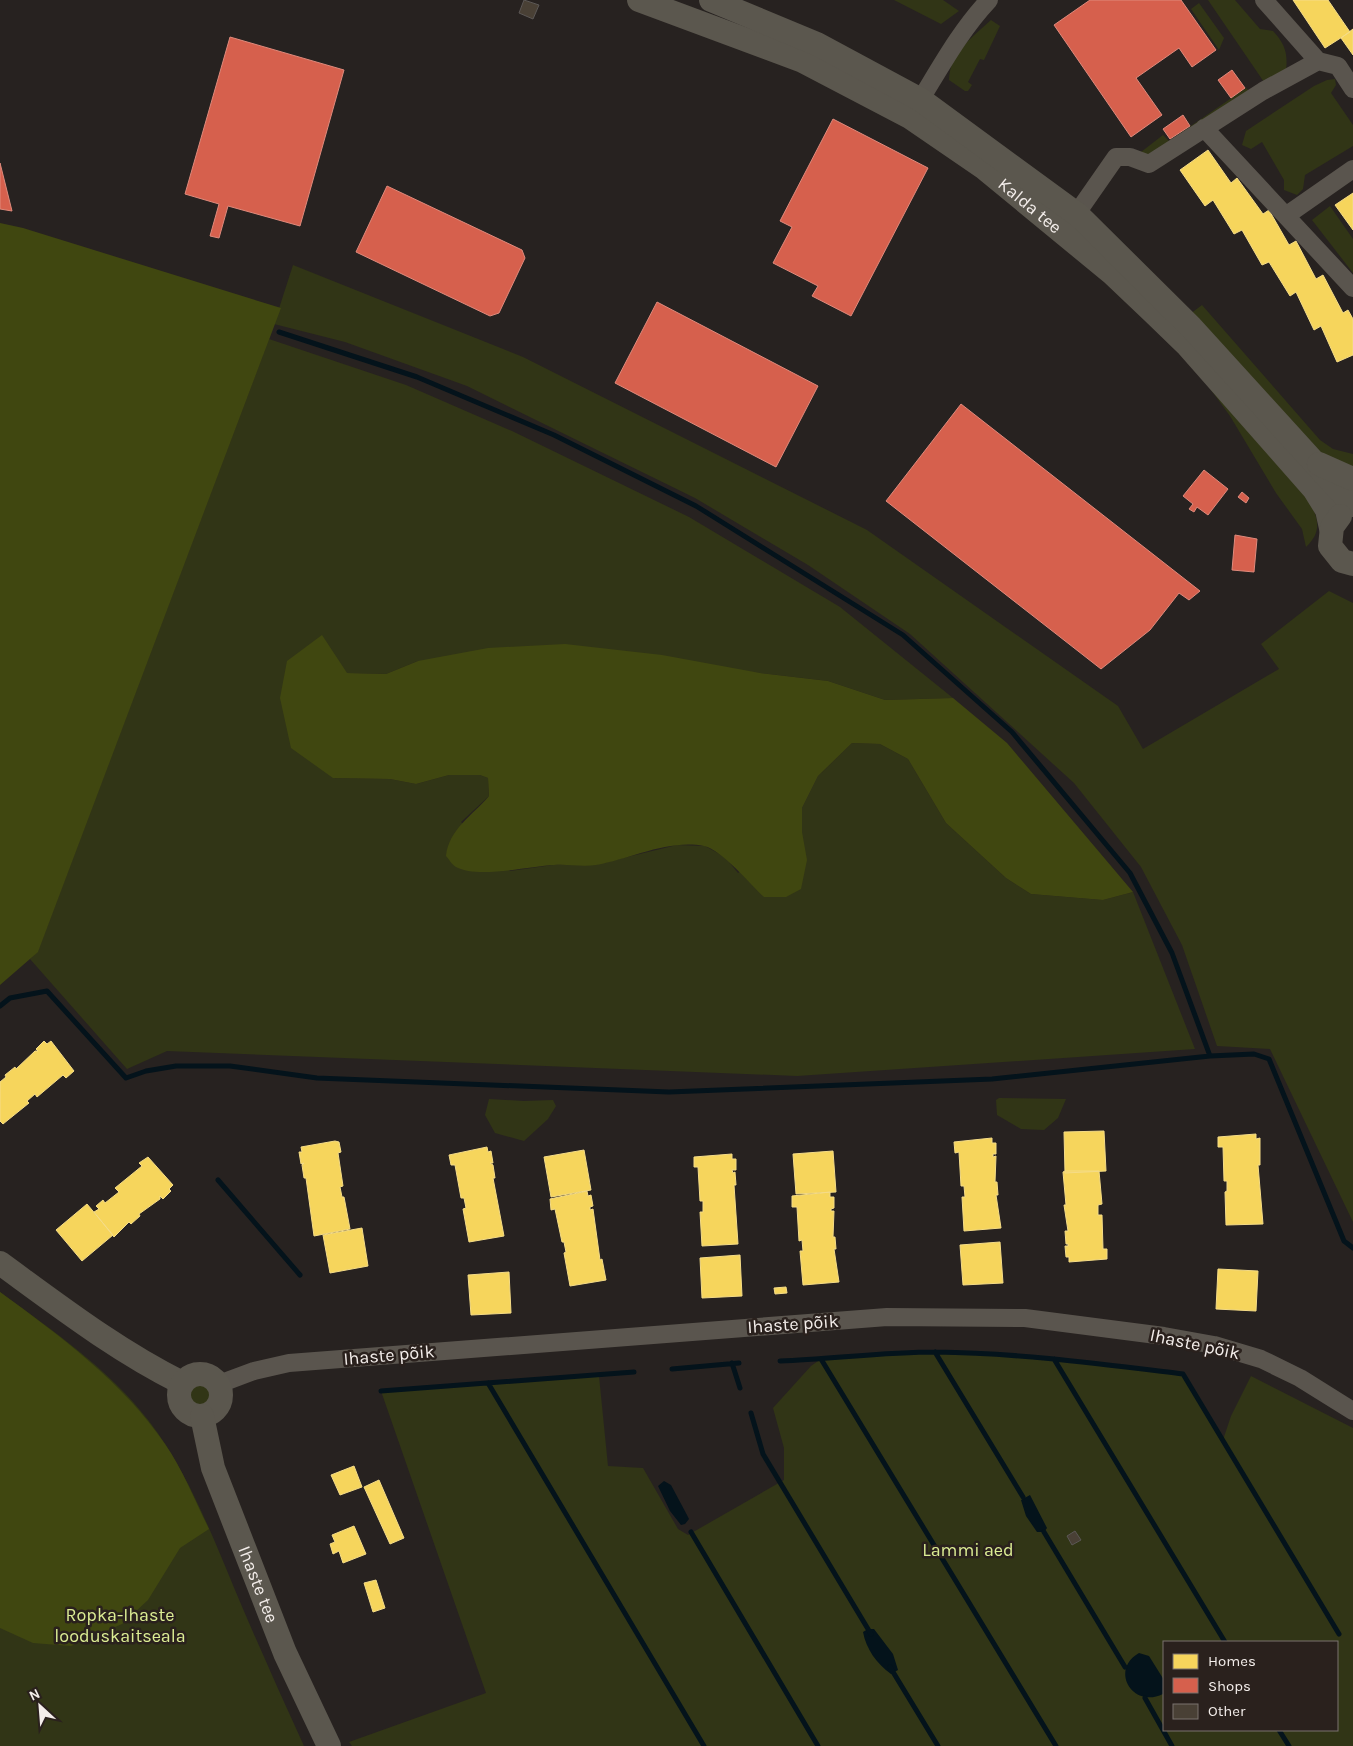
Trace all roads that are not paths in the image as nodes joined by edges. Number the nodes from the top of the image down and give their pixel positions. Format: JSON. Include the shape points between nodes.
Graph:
{"nodes":[{"id":1,"x":639,"y":0,"type":"edge"},
{"id":2,"x":989,"y":0,"type":"edge"},
{"id":3,"x":1264,"y":0,"type":"edge"},
{"id":4,"x":722,"y":3,"type":"edge"},
{"id":5,"x":1318,"y":61,"type":"junction"},
{"id":6,"x":1353,"y":89,"type":"edge"},
{"id":7,"x":915,"y":108,"type":"junction"},
{"id":8,"x":1204,"y":128,"type":"junction"},
{"id":9,"x":1353,"y":169,"type":"edge"},
{"id":10,"x":1287,"y":215,"type":"junction"},
{"id":11,"x":1070,"y":223,"type":"junction"},
{"id":12,"x":1353,"y":288,"type":"edge"},
{"id":13,"x":1313,"y":461,"type":"junction"},
{"id":14,"x":1353,"y":479,"type":"edge"},
{"id":15,"x":1353,"y":505,"type":"edge"},
{"id":16,"x":1353,"y":511,"type":"edge"},
{"id":17,"x":1331,"y":528,"type":"junction"},
{"id":18,"x":1353,"y":564,"type":"edge"},
{"id":19,"x":0,"y":1263,"type":"edge"},
{"id":20,"x":182,"y":1383,"type":"junction"},
{"id":21,"x":219,"y":1384,"type":"junction"},
{"id":22,"x":1353,"y":1412,"type":"edge"},
{"id":23,"x":202,"y":1416,"type":"junction"},
{"id":24,"x":329,"y":1746,"type":"edge"}],
"edges":[{"from":1,"to":7,"type":"street","name":"Kalda tee","via":[[803,61]]},
{"from":2,"to":7,"type":"street","via":[[971,18]]},
{"from":3,"to":5,"type":"street"},
{"from":4,"to":7,"type":"street","name":"Kalda tee","via":[[817,44]]},
{"from":5,"to":6,"type":"street","via":[[1338,66]]},
{"from":5,"to":8,"type":"street","via":[[1262,91]]},
{"from":7,"to":11,"type":"street","name":"Kalda tee","via":[[983,167]]},
{"from":8,"to":10,"type":"street"},
{"from":8,"to":11,"type":"street","via":[[1149,164],[1130,157],[1116,157]]},
{"from":9,"to":10,"type":"street"},
{"from":10,"to":12,"type":"street"},
{"from":11,"to":13,"type":"street","name":"Kalda tee","via":[[1191,326]]},
{"from":11,"to":17,"type":"street","name":"Kalda tee","via":[[1113,274],[1188,346],[1314,489],[1327,510]]},
{"from":13,"to":14,"type":"street"},
{"from":13,"to":15,"type":"street","name":"Kalda tee"},
{"from":16,"to":17,"type":"street","via":[[1337,519]]},
{"from":17,"to":18,"type":"street","name":"Kalda tee","via":[[1330,546],[1342,561]]},
{"from":19,"to":20,"type":"street","via":[[140,1362]]},
{"from":20,"to":21,"type":"street","via":[[193,1374],[200,1373],[214,1378]]},
{"from":20,"to":23,"type":"street","via":[[178,1396],[180,1403],[189,1414]]},
{"from":21,"to":22,"type":"street","name":"Ihaste põik","via":[[280,1365],[318,1361],[887,1317],[1025,1318],[1214,1344],[1261,1359],[1300,1378]]},
{"from":21,"to":23,"type":"street","via":[[219,1405],[215,1411]]},
{"from":23,"to":24,"type":"street","name":"Ihaste tee","via":[[212,1468],[285,1653]]}]}
